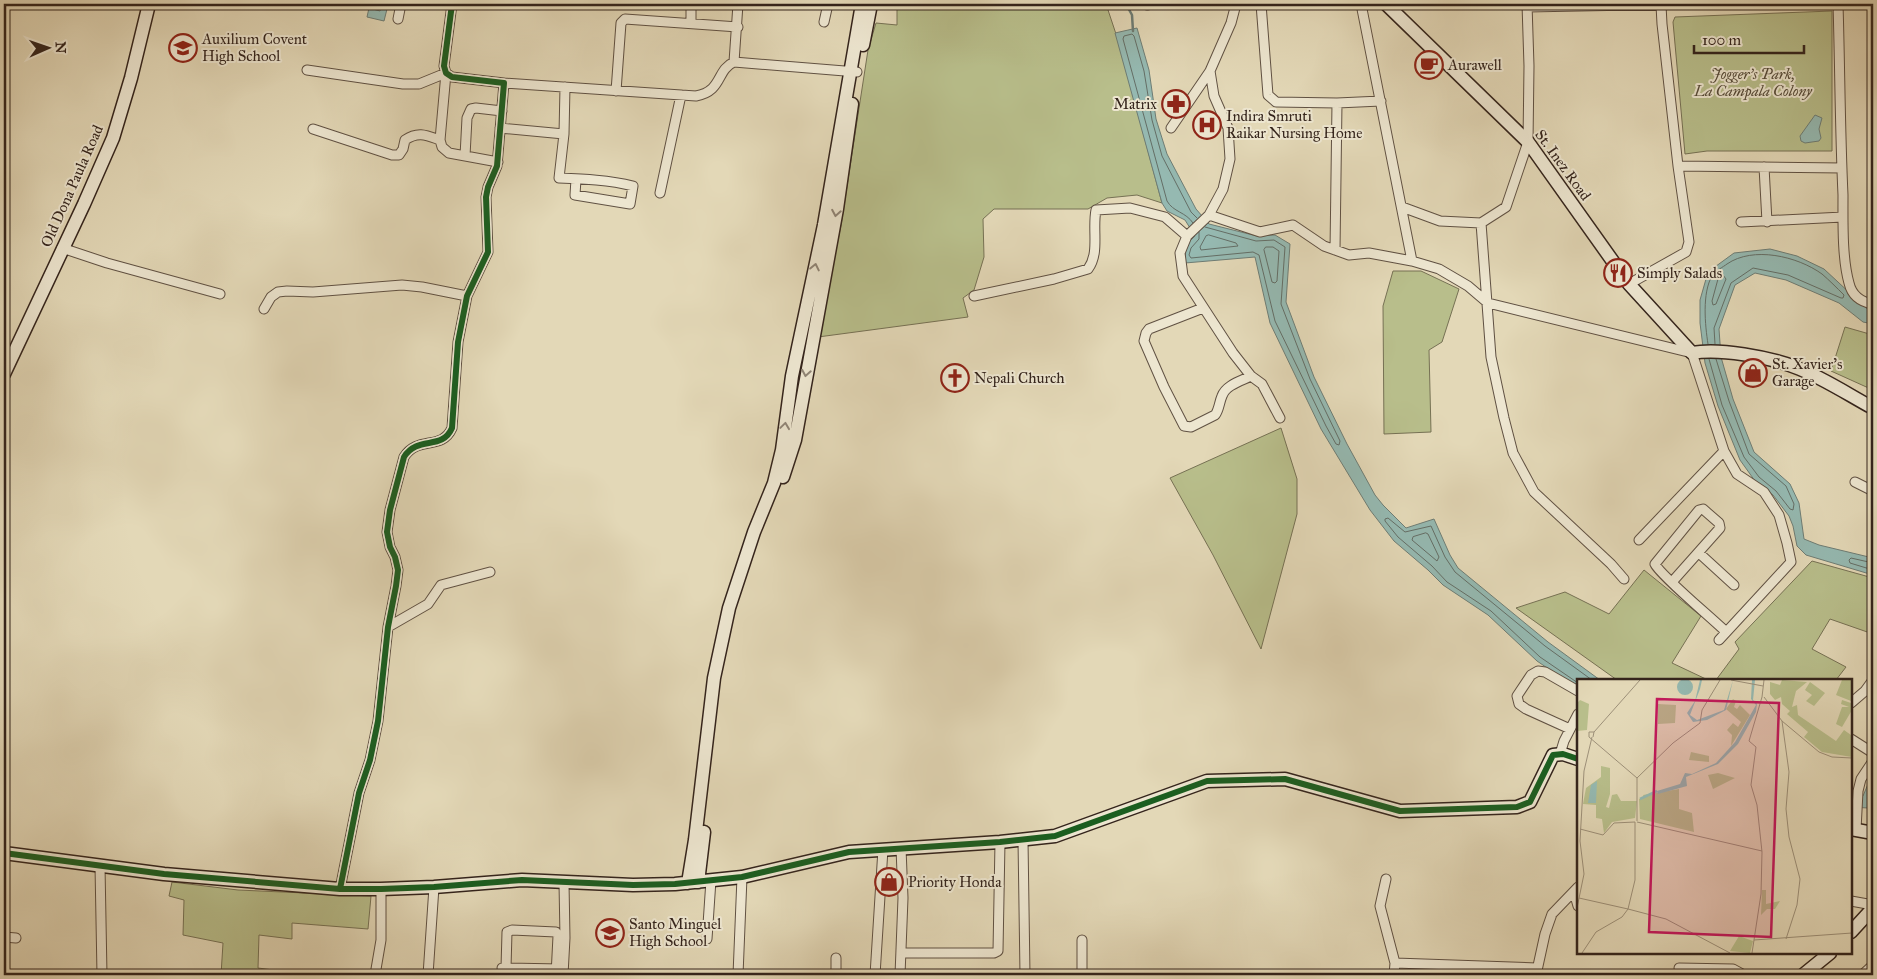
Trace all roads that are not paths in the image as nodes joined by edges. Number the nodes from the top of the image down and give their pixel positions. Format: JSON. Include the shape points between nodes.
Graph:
{"nodes":[{"id":1,"x":150,"y":4,"type":"edge"},
{"id":2,"x":401,"y":4,"type":"edge"},
{"id":3,"x":452,"y":4,"type":"edge"},
{"id":4,"x":691,"y":4,"type":"edge"},
{"id":5,"x":738,"y":4,"type":"edge"},
{"id":6,"x":828,"y":4,"type":"edge"},
{"id":7,"x":862,"y":4,"type":"edge"},
{"id":8,"x":871,"y":4,"type":"edge"},
{"id":9,"x":1236,"y":4,"type":"edge"},
{"id":10,"x":1262,"y":4,"type":"edge"},
{"id":11,"x":1361,"y":4,"type":"edge"},
{"id":12,"x":1386,"y":4,"type":"edge"},
{"id":13,"x":1632,"y":4,"type":"edge"},
{"id":14,"x":1687,"y":4,"type":"edge"},
{"id":15,"x":1838,"y":4,"type":"edge"},
{"id":16,"x":1662,"y":5,"type":"edge"},
{"id":17,"x":1527,"y":6,"type":"edge"},
{"id":18,"x":398,"y":19,"type":"dead end"},
{"id":19,"x":691,"y":22,"type":"junction"},
{"id":20,"x":824,"y":22,"type":"dead end"},
{"id":21,"x":738,"y":27,"type":"junction"},
{"id":22,"x":734,"y":62,"type":"junction"},
{"id":23,"x":307,"y":70,"type":"dead end"},
{"id":24,"x":1210,"y":70,"type":"junction"},
{"id":25,"x":853,"y":71,"type":"junction"},
{"id":26,"x":446,"y":73,"type":"junction"},
{"id":27,"x":504,"y":83,"type":"junction"},
{"id":28,"x":565,"y":88,"type":"junction"},
{"id":29,"x":616,"y":91,"type":"junction"},
{"id":30,"x":681,"y":95,"type":"junction"},
{"id":31,"x":1381,"y":101,"type":"junction"},
{"id":32,"x":1337,"y":103,"type":"junction"},
{"id":33,"x":502,"y":111,"type":"junction"},
{"id":34,"x":500,"y":128,"type":"junction"},
{"id":35,"x":1172,"y":128,"type":"dead end"},
{"id":36,"x":313,"y":129,"type":"dead end"},
{"id":37,"x":564,"y":134,"type":"junction"},
{"id":38,"x":440,"y":140,"type":"junction"},
{"id":39,"x":1528,"y":142,"type":"junction"},
{"id":40,"x":465,"y":156,"type":"junction"},
{"id":41,"x":498,"y":162,"type":"junction"},
{"id":42,"x":1678,"y":166,"type":"junction"},
{"id":43,"x":1764,"y":167,"type":"junction"},
{"id":44,"x":1842,"y":168,"type":"junction"},
{"id":45,"x":576,"y":178,"type":"junction"},
{"id":46,"x":660,"y":193,"type":"dead end"},
{"id":47,"x":1402,"y":207,"type":"junction"},
{"id":48,"x":1209,"y":215,"type":"junction"},
{"id":49,"x":1843,"y":217,"type":"junction"},
{"id":50,"x":1741,"y":222,"type":"dead end"},
{"id":51,"x":1768,"y":222,"type":"junction"},
{"id":52,"x":1481,"y":223,"type":"junction"},
{"id":53,"x":1187,"y":236,"type":"junction"},
{"id":54,"x":62,"y":248,"type":"junction"},
{"id":55,"x":1335,"y":250,"type":"junction"},
{"id":56,"x":1412,"y":261,"type":"junction"},
{"id":57,"x":1628,"y":284,"type":"junction"},
{"id":58,"x":220,"y":294,"type":"dead end"},
{"id":59,"x":467,"y":296,"type":"junction"},
{"id":60,"x":974,"y":296,"type":"dead end"},
{"id":61,"x":1488,"y":303,"type":"junction"},
{"id":62,"x":1873,"y":304,"type":"edge"},
{"id":63,"x":1203,"y":308,"type":"junction"},
{"id":64,"x":264,"y":309,"type":"dead end"},
{"id":65,"x":1696,"y":352,"type":"junction"},
{"id":66,"x":4,"y":374,"type":"edge"},
{"id":67,"x":1251,"y":376,"type":"junction"},
{"id":68,"x":1873,"y":408,"type":"edge"},
{"id":69,"x":1280,"y":418,"type":"dead end"},
{"id":70,"x":1724,"y":451,"type":"junction"},
{"id":71,"x":1855,"y":482,"type":"dead end"},
{"id":72,"x":1873,"y":492,"type":"edge"},
{"id":73,"x":1639,"y":540,"type":"dead end"},
{"id":74,"x":1699,"y":553,"type":"junction"},
{"id":75,"x":490,"y":572,"type":"dead end"},
{"id":76,"x":1624,"y":579,"type":"dead end"},
{"id":77,"x":1672,"y":582,"type":"junction"},
{"id":78,"x":1734,"y":585,"type":"dead end"},
{"id":79,"x":388,"y":627,"type":"junction"},
{"id":80,"x":1726,"y":632,"type":"junction"},
{"id":81,"x":1719,"y":640,"type":"dead end"},
{"id":82,"x":1873,"y":680,"type":"edge"},
{"id":83,"x":1577,"y":691,"type":"edge"},
{"id":84,"x":1852,"y":702,"type":"edge"},
{"id":85,"x":1577,"y":716,"type":"edge"},
{"id":86,"x":1570,"y":730,"type":"junction"},
{"id":87,"x":1852,"y":740,"type":"edge"},
{"id":88,"x":1873,"y":753,"type":"edge"},
{"id":89,"x":1560,"y":754,"type":"junction"},
{"id":90,"x":1577,"y":759,"type":"edge"},
{"id":91,"x":1873,"y":762,"type":"edge"},
{"id":92,"x":1853,"y":829,"type":"edge"},
{"id":93,"x":1873,"y":833,"type":"edge"},
{"id":94,"x":1023,"y":840,"type":"junction"},
{"id":95,"x":1000,"y":842,"type":"junction"},
{"id":96,"x":900,"y":848,"type":"junction"},
{"id":97,"x":883,"y":850,"type":"junction"},
{"id":98,"x":4,"y":853,"type":"edge"},
{"id":99,"x":100,"y":866,"type":"junction"},
{"id":100,"x":742,"y":877,"type":"junction"},
{"id":101,"x":1386,"y":878,"type":"dead end"},
{"id":102,"x":699,"y":881,"type":"junction"},
{"id":103,"x":564,"y":883,"type":"junction"},
{"id":104,"x":434,"y":887,"type":"junction"},
{"id":105,"x":340,"y":889,"type":"junction"},
{"id":106,"x":381,"y":889,"type":"junction"},
{"id":107,"x":1576,"y":890,"type":"edge"},
{"id":108,"x":1852,"y":901,"type":"edge"},
{"id":109,"x":1873,"y":906,"type":"edge"},
{"id":110,"x":1852,"y":931,"type":"edge"},
{"id":111,"x":4,"y":937,"type":"edge"},
{"id":112,"x":16,"y":938,"type":"dead end"},
{"id":113,"x":707,"y":939,"type":"dead end"},
{"id":114,"x":1082,"y":940,"type":"dead end"},
{"id":115,"x":902,"y":953,"type":"junction"},
{"id":116,"x":1829,"y":954,"type":"edge"},
{"id":117,"x":836,"y":958,"type":"dead end"},
{"id":118,"x":1395,"y":963,"type":"junction"},
{"id":119,"x":1873,"y":965,"type":"edge"},
{"id":120,"x":1679,"y":968,"type":"dead end"},
{"id":121,"x":560,"y":972,"type":"edge"},
{"id":122,"x":1536,"y":972,"type":"edge"},
{"id":123,"x":102,"y":975,"type":"edge"},
{"id":124,"x":375,"y":975,"type":"edge"},
{"id":125,"x":428,"y":975,"type":"edge"},
{"id":126,"x":738,"y":975,"type":"edge"},
{"id":127,"x":836,"y":975,"type":"edge"},
{"id":128,"x":875,"y":975,"type":"edge"},
{"id":129,"x":900,"y":975,"type":"edge"},
{"id":130,"x":1025,"y":975,"type":"edge"},
{"id":131,"x":1082,"y":975,"type":"edge"},
{"id":132,"x":1394,"y":975,"type":"edge"},
{"id":133,"x":1744,"y":975,"type":"edge"},
{"id":134,"x":1803,"y":975,"type":"edge"},
{"id":135,"x":1862,"y":975,"type":"edge"}],
"edges":[{"from":1,"to":54,"type":"street","name":"Old Dona Paula Road","via":[[113,138]]},
{"from":2,"to":18,"type":"street"},
{"from":3,"to":26,"type":"street","via":[[444,66]]},
{"from":4,"to":19,"type":"street"},
{"from":5,"to":21,"type":"street"},
{"from":6,"to":20,"type":"street"},
{"from":7,"to":25,"type":"street"},
{"from":8,"to":25,"type":"street"},
{"from":9,"to":24,"type":"street"},
{"from":10,"to":32,"type":"street","via":[[1268,95],[1276,102]]},
{"from":11,"to":31,"type":"street"},
{"from":12,"to":39,"type":"street","name":"St. Inez Road"},
{"from":13,"to":16,"type":"street"},
{"from":13,"to":17,"type":"street"},
{"from":14,"to":16,"type":"street"},
{"from":15,"to":44,"type":"street"},
{"from":16,"to":42,"type":"street"},
{"from":17,"to":39,"type":"street"},
{"from":19,"to":21,"type":"street"},
{"from":19,"to":29,"type":"street","via":[[625,19]]},
{"from":21,"to":22,"type":"street"},
{"from":22,"to":25,"type":"street"},
{"from":22,"to":30,"type":"street","via":[[706,94]]},
{"from":23,"to":26,"type":"street","via":[[403,84],[419,84]]},
{"from":24,"to":35,"type":"street"},
{"from":24,"to":48,"type":"street","via":[[1214,96],[1228,128],[1230,159],[1223,189]]},
{"from":25,"to":102,"type":"street","via":[[792,376],[782,450],[774,483],[729,608],[714,678],[695,840]]},
{"from":26,"to":27,"type":"street","via":[[452,77]]},
{"from":26,"to":38,"type":"street"},
{"from":27,"to":28,"type":"street"},
{"from":27,"to":33,"type":"street"},
{"from":28,"to":29,"type":"street"},
{"from":28,"to":37,"type":"street"},
{"from":29,"to":30,"type":"street"},
{"from":30,"to":46,"type":"street"},
{"from":31,"to":32,"type":"street"},
{"from":31,"to":47,"type":"street"},
{"from":32,"to":55,"type":"street"},
{"from":33,"to":34,"type":"street"},
{"from":33,"to":40,"type":"street","via":[[471,110],[467,118]]},
{"from":34,"to":37,"type":"street"},
{"from":34,"to":41,"type":"street"},
{"from":36,"to":38,"type":"street","via":[[392,155],[399,155],[405,140],[412,135],[424,134]]},
{"from":37,"to":45,"type":"street","via":[[559,178]]},
{"from":38,"to":40,"type":"street","via":[[449,153]]},
{"from":39,"to":52,"type":"street","via":[[1506,207]]},
{"from":39,"to":57,"type":"street","name":"St. Inez Road"},
{"from":40,"to":41,"type":"street"},
{"from":41,"to":59,"type":"street","via":[[486,197],[488,252]]},
{"from":42,"to":43,"type":"street"},
{"from":42,"to":57,"type":"street","via":[[1689,242],[1686,252]]},
{"from":43,"to":44,"type":"street"},
{"from":43,"to":51,"type":"street"},
{"from":44,"to":49,"type":"street"},
{"from":45,"to":45,"type":"street","via":[[616,181],[633,186],[630,204],[575,195]]},
{"from":47,"to":52,"type":"street","via":[[1440,221]]},
{"from":47,"to":56,"type":"street"},
{"from":48,"to":53,"type":"street"},
{"from":48,"to":55,"type":"street","via":[[1260,232],[1293,225]]},
{"from":49,"to":51,"type":"street"},
{"from":49,"to":62,"type":"street","via":[[1849,285],[1855,296]]},
{"from":50,"to":51,"type":"street"},
{"from":52,"to":61,"type":"street"},
{"from":53,"to":60,"type":"street","via":[[1164,217],[1130,208],[1096,210],[1094,259],[1088,269]]},
{"from":53,"to":63,"type":"street","via":[[1180,253],[1184,276]]},
{"from":54,"to":58,"type":"street"},
{"from":54,"to":66,"type":"street","name":"Old Dona Paula Road"},
{"from":55,"to":56,"type":"street","via":[[1349,255],[1369,253]]},
{"from":56,"to":61,"type":"street","via":[[1439,269],[1468,286]]},
{"from":57,"to":65,"type":"street","name":"St. Inez Road"},
{"from":59,"to":64,"type":"street","via":[[402,285],[287,291],[271,297]]},
{"from":59,"to":79,"type":"street","via":[[458,342],[452,428],[442,440],[409,450],[404,457],[390,510],[387,532],[398,570]]},
{"from":61,"to":65,"type":"street"},
{"from":61,"to":76,"type":"street","via":[[1492,358],[1513,453],[1534,492]]},
{"from":63,"to":67,"type":"street"},
{"from":63,"to":67,"type":"street","via":[[1149,329],[1144,341],[1184,426],[1191,427],[1215,415],[1226,388]]},
{"from":65,"to":68,"type":"street","via":[[1724,352],[1774,360],[1796,367]]},
{"from":65,"to":70,"type":"street"},
{"from":67,"to":69,"type":"street","via":[[1262,384]]},
{"from":70,"to":73,"type":"street"},
{"from":70,"to":80,"type":"street","via":[[1737,474],[1764,492],[1779,515],[1791,562]]},
{"from":71,"to":72,"type":"street"},
{"from":74,"to":77,"type":"street"},
{"from":74,"to":77,"type":"street","via":[[1721,525],[1701,509],[1655,564]]},
{"from":74,"to":78,"type":"street"},
{"from":75,"to":79,"type":"street","via":[[441,585],[428,604]]},
{"from":77,"to":80,"type":"street"},
{"from":79,"to":105,"type":"street","via":[[378,721],[359,793]]},
{"from":80,"to":81,"type":"street"},
{"from":82,"to":84,"type":"street"},
{"from":83,"to":86,"type":"street","via":[[1538,671],[1531,675],[1517,696],[1519,704],[1526,709]]},
{"from":85,"to":86,"type":"street"},
{"from":86,"to":89,"type":"street"},
{"from":87,"to":88,"type":"street"},
{"from":89,"to":90,"type":"street"},
{"from":89,"to":94,"type":"street","via":[[1553,755],[1530,802],[1517,807],[1400,811],[1285,779],[1207,782],[1055,836]]},
{"from":91,"to":92,"type":"street","via":[[1861,779]]},
{"from":92,"to":93,"type":"street"},
{"from":94,"to":95,"type":"street"},
{"from":94,"to":130,"type":"street"},
{"from":95,"to":96,"type":"street"},
{"from":95,"to":115,"type":"street","via":[[998,952]]},
{"from":96,"to":97,"type":"street"},
{"from":96,"to":115,"type":"street"},
{"from":97,"to":100,"type":"street","via":[[849,852]]},
{"from":97,"to":128,"type":"street"},
{"from":98,"to":99,"type":"street"},
{"from":99,"to":105,"type":"street"},
{"from":99,"to":123,"type":"street"},
{"from":100,"to":102,"type":"street"},
{"from":100,"to":126,"type":"street"},
{"from":101,"to":118,"type":"street","via":[[1380,906]]},
{"from":102,"to":103,"type":"street","via":[[633,885]]},
{"from":102,"to":113,"type":"street"},
{"from":103,"to":104,"type":"street","via":[[522,880]]},
{"from":103,"to":121,"type":"street","via":[[566,938]]},
{"from":104,"to":106,"type":"street"},
{"from":104,"to":125,"type":"street"},
{"from":105,"to":106,"type":"street"},
{"from":106,"to":124,"type":"street","via":[[381,940]]},
{"from":107,"to":122,"type":"street","via":[[1552,914]]},
{"from":108,"to":109,"type":"street"},
{"from":109,"to":110,"type":"street"},
{"from":111,"to":112,"type":"street"},
{"from":114,"to":131,"type":"street"},
{"from":115,"to":129,"type":"street"},
{"from":116,"to":134,"type":"street"},
{"from":117,"to":127,"type":"street"},
{"from":118,"to":122,"type":"street"},
{"from":118,"to":132,"type":"street"},
{"from":119,"to":135,"type":"street"},
{"from":120,"to":133,"type":"street","via":[[1733,969]]},
{"from":121,"to":121,"type":"street","via":[[503,968],[507,932],[556,932]]}]}
